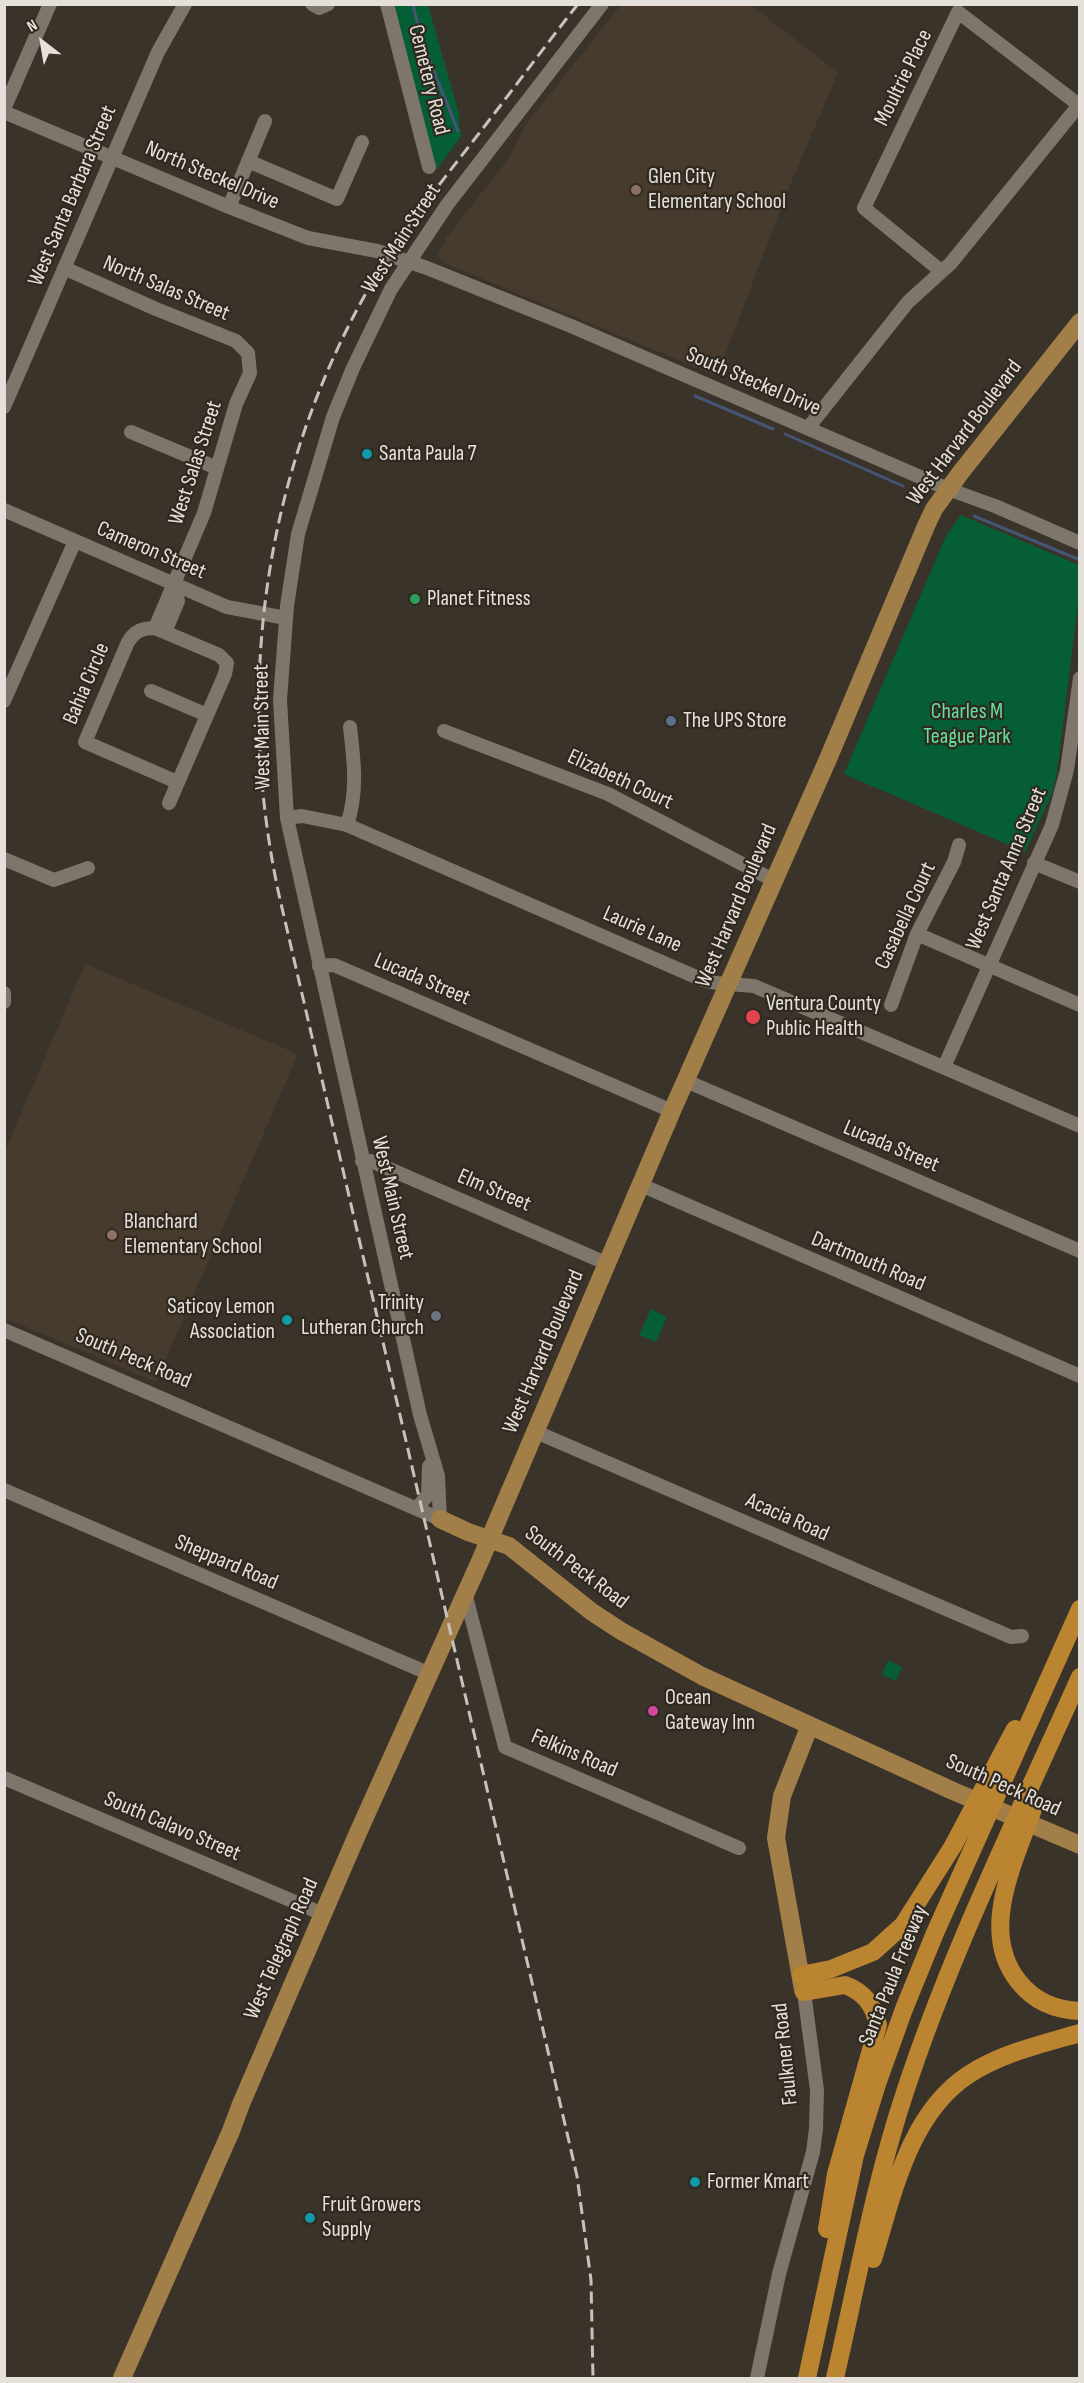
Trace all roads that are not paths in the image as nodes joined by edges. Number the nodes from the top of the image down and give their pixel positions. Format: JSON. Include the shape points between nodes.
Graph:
{"nodes":[{"id":1,"x":50,"y":4,"type":"edge"},
{"id":2,"x":185,"y":4,"type":"edge"},
{"id":3,"x":312,"y":4,"type":"edge"},
{"id":4,"x":328,"y":4,"type":"edge"},
{"id":5,"x":387,"y":4,"type":"edge"},
{"id":6,"x":602,"y":4,"type":"edge"},
{"id":7,"x":4,"y":110,"type":"edge"},
{"id":8,"x":265,"y":122,"type":"dead end"},
{"id":9,"x":362,"y":142,"type":"dead end"},
{"id":10,"x":112,"y":156,"type":"junction"},
{"id":11,"x":248,"y":161,"type":"junction"},
{"id":12,"x":429,"y":167,"type":"dead end"},
{"id":13,"x":229,"y":207,"type":"junction"},
{"id":14,"x":409,"y":263,"type":"junction"},
{"id":15,"x":64,"y":268,"type":"junction"},
{"id":16,"x":941,"y":271,"type":"junction"},
{"id":17,"x":1080,"y":322,"type":"edge"},
{"id":18,"x":248,"y":353,"type":"joint"},
{"id":19,"x":4,"y":406,"type":"edge"},
{"id":20,"x":808,"y":428,"type":"junction"},
{"id":21,"x":131,"y":432,"type":"dead end"},
{"id":22,"x":217,"y":468,"type":"junction"},
{"id":23,"x":948,"y":489,"type":"junction"},
{"id":24,"x":4,"y":510,"type":"edge"},
{"id":25,"x":75,"y":541,"type":"junction"},
{"id":26,"x":1080,"y":543,"type":"edge"},
{"id":27,"x":174,"y":584,"type":"junction"},
{"id":28,"x":286,"y":618,"type":"junction"},
{"id":29,"x":160,"y":630,"type":"junction"},
{"id":30,"x":1080,"y":678,"type":"edge"},
{"id":31,"x":151,"y":691,"type":"dead end"},
{"id":32,"x":4,"y":701,"type":"edge"},
{"id":33,"x":207,"y":715,"type":"junction"},
{"id":34,"x":350,"y":728,"type":"dead end"},
{"id":35,"x":444,"y":731,"type":"dead end"},
{"id":36,"x":1073,"y":771,"type":"edge"},
{"id":37,"x":177,"y":782,"type":"junction"},
{"id":38,"x":169,"y":802,"type":"dead end"},
{"id":39,"x":287,"y":818,"type":"junction"},
{"id":40,"x":347,"y":825,"type":"junction"},
{"id":41,"x":959,"y":845,"type":"dead end"},
{"id":42,"x":4,"y":859,"type":"edge"},
{"id":43,"x":1034,"y":862,"type":"junction"},
{"id":44,"x":88,"y":868,"type":"dead end"},
{"id":45,"x":773,"y":880,"type":"junction"},
{"id":46,"x":1080,"y":882,"type":"edge"},
{"id":47,"x":916,"y":934,"type":"junction"},
{"id":48,"x":989,"y":965,"type":"junction"},
{"id":49,"x":320,"y":966,"type":"junction"},
{"id":50,"x":730,"y":985,"type":"junction"},
{"id":51,"x":4,"y":993,"type":"edge"},
{"id":52,"x":4,"y":1002,"type":"edge"},
{"id":53,"x":891,"y":1005,"type":"dead end"},
{"id":54,"x":1080,"y":1005,"type":"edge"},
{"id":55,"x":944,"y":1067,"type":"junction"},
{"id":56,"x":686,"y":1081,"type":"junction"},
{"id":57,"x":672,"y":1111,"type":"junction"},
{"id":58,"x":1080,"y":1126,"type":"edge"},
{"id":59,"x":362,"y":1161,"type":"junction"},
{"id":60,"x":641,"y":1185,"type":"junction"},
{"id":61,"x":1080,"y":1251,"type":"edge"},
{"id":62,"x":608,"y":1264,"type":"junction"},
{"id":63,"x":4,"y":1330,"type":"edge"},
{"id":64,"x":1080,"y":1376,"type":"edge"},
{"id":65,"x":536,"y":1432,"type":"junction"},
{"id":66,"x":430,"y":1446,"type":"junction"},
{"id":67,"x":4,"y":1490,"type":"edge"},
{"id":68,"x":416,"y":1509,"type":"junction"},
{"id":69,"x":440,"y":1519,"type":"junction"},
{"id":70,"x":489,"y":1539,"type":"junction"},
{"id":71,"x":465,"y":1593,"type":"junction"},
{"id":72,"x":1080,"y":1609,"type":"edge"},
{"id":73,"x":1022,"y":1636,"type":"dead end"},
{"id":74,"x":430,"y":1674,"type":"junction"},
{"id":75,"x":1080,"y":1678,"type":"edge"},
{"id":76,"x":810,"y":1725,"type":"junction"},
{"id":77,"x":4,"y":1778,"type":"edge"},
{"id":78,"x":1080,"y":1845,"type":"edge"},
{"id":79,"x":739,"y":1848,"type":"dead end"},
{"id":80,"x":323,"y":1914,"type":"junction"},
{"id":81,"x":802,"y":1984,"type":"junction"},
{"id":82,"x":1080,"y":2012,"type":"edge"},
{"id":83,"x":1080,"y":2033,"type":"edge"},
{"id":84,"x":814,"y":2344,"type":"junction"},
{"id":85,"x":122,"y":2379,"type":"edge"},
{"id":86,"x":757,"y":2379,"type":"edge"},
{"id":87,"x":807,"y":2379,"type":"edge"},
{"id":88,"x":836,"y":2379,"type":"edge"}],
"edges":[{"from":1,"to":7,"type":"street"},
{"from":2,"to":10,"type":"street","name":"West Santa Barbara Street","via":[[158,52]]},
{"from":3,"to":4,"type":"street","via":[[319,8]]},
{"from":5,"to":12,"type":"street","name":"Cemetery Road"},
{"from":6,"to":14,"type":"street","name":"West Main Street","via":[[447,205]]},
{"from":7,"to":10,"type":"street","name":"North Steckel Drive"},
{"from":8,"to":11,"type":"street"},
{"from":9,"to":11,"type":"street","via":[[337,199]]},
{"from":10,"to":13,"type":"street","name":"North Steckel Drive"},
{"from":10,"to":15,"type":"street","name":"West Santa Barbara Street"},
{"from":11,"to":13,"type":"street"},
{"from":13,"to":14,"type":"street","name":"North Steckel Drive","via":[[308,238],[377,251]]},
{"from":14,"to":20,"type":"street","name":"South Steckel Drive","via":[[571,326]]},
{"from":14,"to":28,"type":"street","name":"West Main Street","via":[[369,333],[333,417],[298,534]]},
{"from":15,"to":18,"type":"street","name":"North Salas Street","via":[[236,341]]},
{"from":15,"to":19,"type":"street","name":"West Santa Barbara Street"},
{"from":16,"to":16,"type":"street","name":"Moultrie Place","via":[[864,208],[958,12],[1079,105]]},
{"from":16,"to":20,"type":"street","name":"Moultrie Place","via":[[908,302]]},
{"from":17,"to":23,"type":"main road","name":"West Harvard Boulevard"},
{"from":18,"to":22,"type":"street","name":"West Salas Street","via":[[250,373],[236,404]]},
{"from":20,"to":23,"type":"street","name":"South Steckel Drive"},
{"from":21,"to":22,"type":"street"},
{"from":22,"to":27,"type":"street","name":"West Salas Street","via":[[204,513]]},
{"from":23,"to":26,"type":"street","name":"South Steckel Drive"},
{"from":23,"to":45,"type":"main road","name":"West Harvard Boulevard","via":[[934,509],[906,569]]},
{"from":24,"to":25,"type":"street","name":"Cameron Street"},
{"from":25,"to":27,"type":"street","name":"Cameron Street"},
{"from":25,"to":32,"type":"street"},
{"from":27,"to":28,"type":"street","name":"Cameron Street","via":[[227,607]]},
{"from":27,"to":29,"type":"street","via":[[178,601]]},
{"from":28,"to":39,"type":"street","name":"West Main Street","via":[[280,700]]},
{"from":29,"to":33,"type":"street","via":[[219,655],[227,663]]},
{"from":29,"to":37,"type":"street","name":"Bahia Circle","via":[[139,630],[128,642],[85,742]]},
{"from":30,"to":36,"type":"street","name":"West Santa Anna Street"},
{"from":31,"to":33,"type":"street"},
{"from":33,"to":37,"type":"street"},
{"from":34,"to":40,"type":"street","via":[[355,765]]},
{"from":35,"to":45,"type":"street","name":"Elizabeth Court","via":[[608,794]]},
{"from":36,"to":43,"type":"street","name":"West Santa Anna Street"},
{"from":37,"to":38,"type":"street"},
{"from":39,"to":40,"type":"street","name":"Laurie Lane","via":[[302,816]]},
{"from":39,"to":49,"type":"street","name":"West Main Street"},
{"from":40,"to":50,"type":"street","name":"Laurie Lane","via":[[703,980]]},
{"from":41,"to":47,"type":"street","name":"Casabella Court"},
{"from":42,"to":44,"type":"street","via":[[54,880]]},
{"from":43,"to":46,"type":"street"},
{"from":43,"to":48,"type":"street","name":"West Santa Anna Street"},
{"from":45,"to":50,"type":"main road","name":"West Harvard Boulevard"},
{"from":47,"to":48,"type":"street"},
{"from":47,"to":53,"type":"street","name":"Casabella Court"},
{"from":48,"to":54,"type":"street"},
{"from":48,"to":55,"type":"street","name":"West Santa Anna Street"},
{"from":49,"to":57,"type":"street","name":"Lucada Street","via":[[334,965]]},
{"from":49,"to":59,"type":"street","name":"West Main Street"},
{"from":50,"to":55,"type":"street","name":"Laurie Lane","via":[[754,986]]},
{"from":50,"to":56,"type":"main road","name":"West Harvard Boulevard"},
{"from":51,"to":52,"type":"street"},
{"from":55,"to":58,"type":"street","name":"Laurie Lane"},
{"from":56,"to":57,"type":"main road","name":"West Harvard Boulevard"},
{"from":56,"to":61,"type":"street","name":"Lucada Street"},
{"from":57,"to":60,"type":"main road","name":"West Harvard Boulevard"},
{"from":59,"to":62,"type":"street","name":"Elm Street","via":[[371,1161]]},
{"from":59,"to":66,"type":"street","name":"West Main Street"},
{"from":60,"to":62,"type":"main road","name":"West Harvard Boulevard"},
{"from":60,"to":64,"type":"street","name":"Dartmouth Road"},
{"from":62,"to":65,"type":"main road","name":"West Harvard Boulevard"},
{"from":63,"to":68,"type":"street","name":"South Peck Road"},
{"from":65,"to":70,"type":"main road","name":"West Harvard Boulevard"},
{"from":65,"to":73,"type":"street","name":"Acacia Road","via":[[1011,1637]]},
{"from":66,"to":68,"type":"street","via":[[428,1495]]},
{"from":66,"to":69,"type":"street","name":"West Main Street","via":[[438,1476]]},
{"from":67,"to":74,"type":"street","name":"Sheppard Road"},
{"from":68,"to":69,"type":"street","name":"South Peck Road"},
{"from":69,"to":70,"type":"main road","name":"South Peck Road"},
{"from":70,"to":71,"type":"main road","name":"West Telegraph Road"},
{"from":70,"to":76,"type":"main road","name":"South Peck Road","via":[[509,1546],[621,1631],[702,1676]]},
{"from":71,"to":74,"type":"main road","name":"West Telegraph Road"},
{"from":71,"to":79,"type":"street","name":"Felkins Road","via":[[505,1747]]},
{"from":72,"to":81,"type":"highway","via":[[913,1913],[873,1952]]},
{"from":72,"to":84,"type":"highway","name":"Santa Paula Freeway","via":[[904,2008],[855,2155]]},
{"from":74,"to":80,"type":"main road","name":"West Telegraph Road"},
{"from":75,"to":82,"type":"highway","via":[[1009,1879],[999,1927],[1003,1955],[1023,1987],[1049,2005]]},
{"from":75,"to":88,"type":"highway","via":[[962,1942],[905,2091],[884,2162]]},
{"from":76,"to":78,"type":"main road","name":"South Peck Road"},
{"from":76,"to":81,"type":"main road","name":"Faulkner Road","via":[[782,1796],[776,1838]]},
{"from":77,"to":80,"type":"street","name":"South Calavo Street"},
{"from":80,"to":85,"type":"main road","name":"West Telegraph Road"},
{"from":81,"to":84,"type":"highway","via":[[845,1985],[860,1992],[872,2006],[878,2025],[836,2174]]},
{"from":81,"to":86,"type":"street","name":"Faulkner Road","via":[[817,2090],[816,2129]]},
{"from":83,"to":88,"type":"highway","via":[[1011,2054],[968,2076],[949,2091],[923,2123],[897,2181],[846,2357]]},
{"from":84,"to":87,"type":"highway","name":"Santa Paula Freeway"}]}
